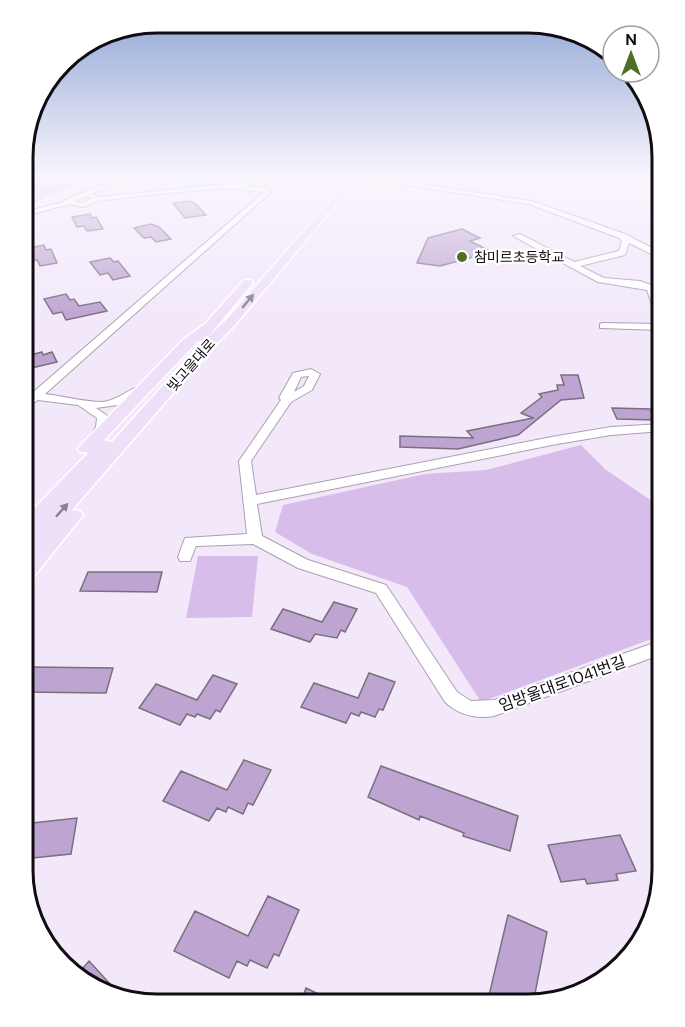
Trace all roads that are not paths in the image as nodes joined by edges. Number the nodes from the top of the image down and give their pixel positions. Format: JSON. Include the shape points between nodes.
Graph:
{"nodes":[{"id":1,"x":232,"y":224,"type":"edge"},
{"id":2,"x":304,"y":224,"type":"edge"},
{"id":3,"x":312,"y":224,"type":"edge"},
{"id":4,"x":587,"y":224,"type":"edge"},
{"id":5,"x":517,"y":236,"type":"dead end"},
{"id":6,"x":621,"y":237,"type":"junction"},
{"id":7,"x":652,"y":251,"type":"edge"},
{"id":8,"x":573,"y":265,"type":"junction"},
{"id":9,"x":652,"y":291,"type":"edge"},
{"id":10,"x":222,"y":322,"type":"junction"},
{"id":11,"x":603,"y":326,"type":"dead end"},
{"id":12,"x":652,"y":327,"type":"edge"},
{"id":13,"x":149,"y":383,"type":"junction"},
{"id":14,"x":36,"y":396,"type":"junction"},
{"id":15,"x":33,"y":399,"type":"edge"},
{"id":16,"x":287,"y":400,"type":"dead end"},
{"id":17,"x":80,"y":403,"type":"junction"},
{"id":18,"x":652,"y":428,"type":"edge"},
{"id":19,"x":88,"y":447,"type":"junction"},
{"id":20,"x":249,"y":501,"type":"junction"},
{"id":21,"x":33,"y":505,"type":"edge"},
{"id":22,"x":33,"y":520,"type":"edge"},
{"id":23,"x":255,"y":539,"type":"junction"},
{"id":24,"x":33,"y":542,"type":"edge"},
{"id":25,"x":185,"y":557,"type":"dead end"},
{"id":26,"x":33,"y":564,"type":"edge"},
{"id":27,"x":652,"y":651,"type":"edge"}],
"edges":[{"from":1,"to":14,"type":"street"},
{"from":2,"to":10,"type":"main road","name":"빛고을대로"},
{"from":10,"to":3,"type":"main road","name":"빛고을대로","one_way":true},
{"from":4,"to":6,"type":"street"},
{"from":5,"to":8,"type":"street"},
{"from":6,"to":7,"type":"street"},
{"from":6,"to":8,"type":"street","via":[[626,241],[622,253]]},
{"from":8,"to":9,"type":"street","via":[[612,283],[645,284]]},
{"from":10,"to":13,"type":"main road","via":[[189,342]]},
{"from":10,"to":22,"type":"main road","name":"빛고을대로"},
{"from":24,"to":10,"type":"main road","name":"빛고을대로","one_way":true,"via":[[208,344]]},
{"from":10,"to":26,"type":"main road","via":[[216,345]]},
{"from":11,"to":12,"type":"street"},
{"from":13,"to":17,"type":"street","via":[[121,402]]},
{"from":13,"to":19,"type":"main road"},
{"from":14,"to":15,"type":"street"},
{"from":14,"to":17,"type":"street"},
{"from":16,"to":20,"type":"street","via":[[245,461]]},
{"from":17,"to":19,"type":"street","via":[[103,417],[102,427]]},
{"from":18,"to":20,"type":"street","via":[[556,440]]},
{"from":19,"to":21,"type":"main road"},
{"from":20,"to":23,"type":"street"},
{"from":23,"to":25,"type":"street","name":"임방울대로1041번길","via":[[190,541]]},
{"from":23,"to":27,"type":"street","name":"임방울대로1041번길","via":[[303,564],[381,589],[451,698],[466,709],[494,708]]}]}
